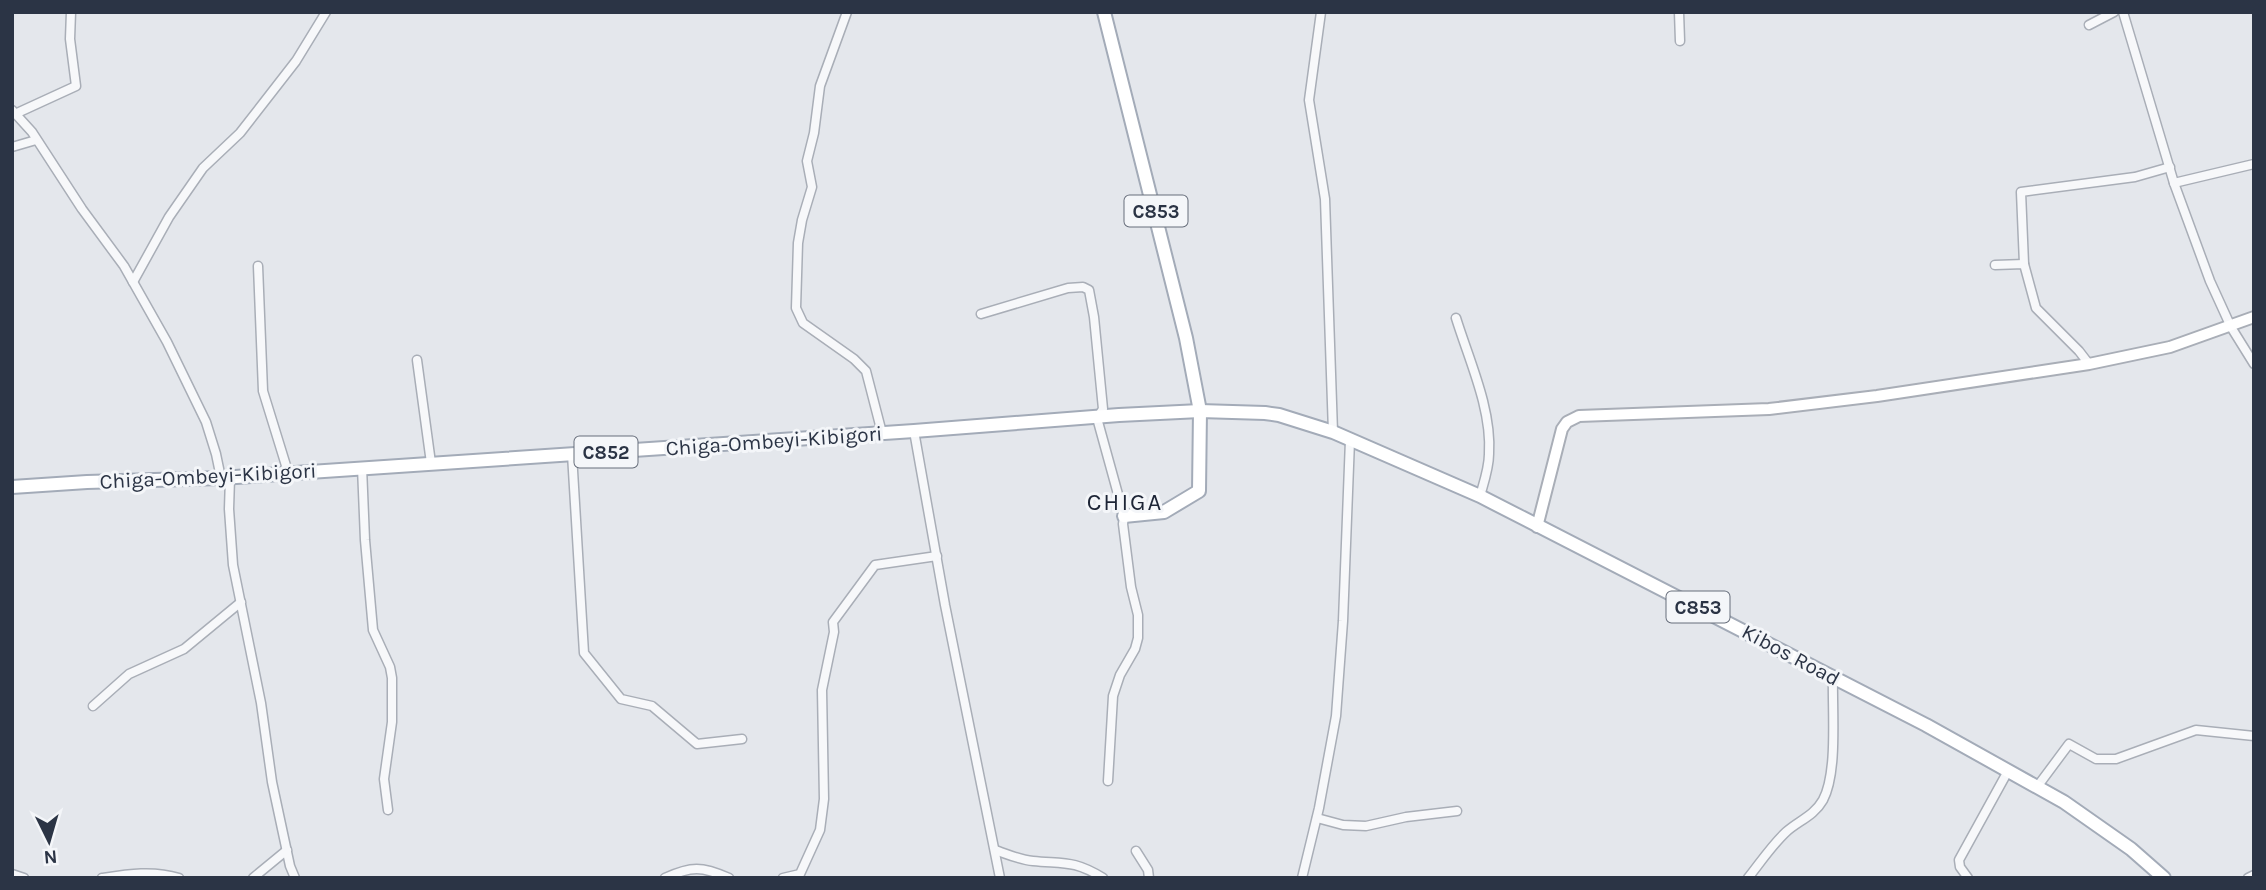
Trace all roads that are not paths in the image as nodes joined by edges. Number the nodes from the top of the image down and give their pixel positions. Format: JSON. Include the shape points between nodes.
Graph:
{"nodes":[{"id":1,"x":71,"y":12,"type":"edge"},
{"id":2,"x":326,"y":12,"type":"edge"},
{"id":3,"x":847,"y":12,"type":"edge"},
{"id":4,"x":1104,"y":12,"type":"edge"},
{"id":5,"x":1321,"y":12,"type":"edge"},
{"id":6,"x":1679,"y":12,"type":"edge"},
{"id":7,"x":2114,"y":12,"type":"edge"},
{"id":8,"x":2123,"y":12,"type":"edge"},
{"id":9,"x":2089,"y":25,"type":"dead end"},
{"id":10,"x":1680,"y":41,"type":"dead end"},
{"id":11,"x":14,"y":112,"type":"edge"},
{"id":12,"x":36,"y":139,"type":"junction"},
{"id":13,"x":12,"y":147,"type":"edge"},
{"id":14,"x":2254,"y":164,"type":"edge"},
{"id":15,"x":2170,"y":167,"type":"junction"},
{"id":16,"x":2175,"y":183,"type":"junction"},
{"id":17,"x":2024,"y":264,"type":"junction"},
{"id":18,"x":1995,"y":265,"type":"dead end"},
{"id":19,"x":258,"y":266,"type":"dead end"},
{"id":20,"x":133,"y":282,"type":"junction"},
{"id":21,"x":981,"y":314,"type":"dead end"},
{"id":22,"x":2254,"y":317,"type":"edge"},
{"id":23,"x":1456,"y":318,"type":"dead end"},
{"id":24,"x":2231,"y":327,"type":"junction"},
{"id":25,"x":417,"y":359,"type":"dead end"},
{"id":26,"x":2089,"y":364,"type":"junction"},
{"id":27,"x":2254,"y":364,"type":"edge"},
{"id":28,"x":1200,"y":411,"type":"junction"},
{"id":29,"x":1099,"y":416,"type":"junction"},
{"id":30,"x":914,"y":431,"type":"junction"},
{"id":31,"x":1334,"y":432,"type":"junction"},
{"id":32,"x":882,"y":433,"type":"junction"},
{"id":33,"x":1350,"y":440,"type":"junction"},
{"id":34,"x":572,"y":454,"type":"junction"},
{"id":35,"x":431,"y":463,"type":"junction"},
{"id":36,"x":362,"y":467,"type":"junction"},
{"id":37,"x":288,"y":472,"type":"junction"},
{"id":38,"x":225,"y":478,"type":"junction"},
{"id":39,"x":12,"y":486,"type":"edge"},
{"id":40,"x":1480,"y":496,"type":"junction"},
{"id":41,"x":1124,"y":516,"type":"junction"},
{"id":42,"x":1537,"y":527,"type":"junction"},
{"id":43,"x":937,"y":556,"type":"junction"},
{"id":44,"x":241,"y":602,"type":"junction"},
{"id":45,"x":1833,"y":677,"type":"junction"},
{"id":46,"x":93,"y":706,"type":"dead end"},
{"id":47,"x":2254,"y":736,"type":"edge"},
{"id":48,"x":742,"y":739,"type":"dead end"},
{"id":49,"x":2008,"y":771,"type":"junction"},
{"id":50,"x":1108,"y":781,"type":"dead end"},
{"id":51,"x":2036,"y":786,"type":"junction"},
{"id":52,"x":388,"y":810,"type":"dead end"},
{"id":53,"x":1457,"y":811,"type":"dead end"},
{"id":54,"x":1317,"y":818,"type":"junction"},
{"id":55,"x":287,"y":850,"type":"junction"},
{"id":56,"x":995,"y":850,"type":"junction"},
{"id":57,"x":1136,"y":852,"type":"dead end"},
{"id":58,"x":12,"y":874,"type":"edge"},
{"id":59,"x":2254,"y":875,"type":"edge"},
{"id":60,"x":24,"y":878,"type":"edge"},
{"id":61,"x":102,"y":878,"type":"edge"},
{"id":62,"x":179,"y":878,"type":"edge"},
{"id":63,"x":253,"y":878,"type":"edge"},
{"id":64,"x":295,"y":878,"type":"edge"},
{"id":65,"x":665,"y":878,"type":"edge"},
{"id":66,"x":729,"y":878,"type":"edge"},
{"id":67,"x":783,"y":878,"type":"edge"},
{"id":68,"x":1000,"y":878,"type":"edge"},
{"id":69,"x":1103,"y":878,"type":"edge"},
{"id":70,"x":1149,"y":878,"type":"edge"},
{"id":71,"x":1302,"y":878,"type":"edge"},
{"id":72,"x":1748,"y":878,"type":"edge"},
{"id":73,"x":1968,"y":878,"type":"edge"},
{"id":74,"x":2164,"y":878,"type":"edge"},
{"id":75,"x":2248,"y":878,"type":"edge"}],
"edges":[{"from":1,"to":11,"type":"street","via":[[76,86]]},
{"from":2,"to":20,"type":"street","via":[[296,61],[240,133],[204,168],[169,217]]},
{"from":3,"to":32,"type":"street","via":[[820,86],[807,161],[812,187],[798,243],[796,308],[803,323],[866,371]]},
{"from":4,"to":28,"type":"main road","number":"C853","via":[[1180,310]]},
{"from":5,"to":31,"type":"street","via":[[1309,100],[1325,200]]},
{"from":6,"to":10,"type":"street"},
{"from":7,"to":9,"type":"street"},
{"from":8,"to":15,"type":"street"},
{"from":11,"to":12,"type":"street"},
{"from":12,"to":13,"type":"street"},
{"from":12,"to":20,"type":"street"},
{"from":14,"to":16,"type":"street"},
{"from":15,"to":16,"type":"street"},
{"from":15,"to":17,"type":"street","via":[[2135,177],[2021,192]]},
{"from":16,"to":24,"type":"street"},
{"from":17,"to":18,"type":"street"},
{"from":17,"to":26,"type":"street","via":[[2036,309]]},
{"from":19,"to":37,"type":"street","via":[[263,391]]},
{"from":20,"to":38,"type":"street","via":[[206,422]]},
{"from":21,"to":29,"type":"street","via":[[1068,288],[1088,290],[1102,395]]},
{"from":22,"to":24,"type":"street"},
{"from":23,"to":40,"type":"street","via":[[1489,433],[1489,464]]},
{"from":24,"to":26,"type":"street","via":[[2171,348]]},
{"from":24,"to":27,"type":"street"},
{"from":25,"to":35,"type":"street"},
{"from":26,"to":42,"type":"street","via":[[1769,409],[1579,416],[1562,429]]},
{"from":28,"to":29,"type":"main road","name":"Chiga-Ombeyi-Kibigori","number":"C852"},
{"from":28,"to":31,"type":"main road","name":"Kibos Road","number":"C853","via":[[1265,413]]},
{"from":28,"to":41,"type":"main road","via":[[1199,491],[1164,512]]},
{"from":29,"to":30,"type":"main road","name":"Chiga-Ombeyi-Kibigori","number":"C852"},
{"from":29,"to":41,"type":"street"},
{"from":30,"to":32,"type":"main road","name":"Chiga-Ombeyi-Kibigori","number":"C852"},
{"from":30,"to":43,"type":"street"},
{"from":31,"to":33,"type":"main road","name":"Kibos Road","number":"C853"},
{"from":32,"to":34,"type":"main road","name":"Chiga-Ombeyi-Kibigori","number":"C852"},
{"from":33,"to":40,"type":"main road","name":"Kibos Road","number":"C853"},
{"from":33,"to":54,"type":"street","via":[[1336,716]]},
{"from":34,"to":35,"type":"main road","name":"Chiga-Ombeyi-Kibigori","number":"C852"},
{"from":34,"to":48,"type":"street","via":[[584,653],[621,699],[652,706],[697,744]]},
{"from":35,"to":36,"type":"main road","name":"Chiga-Ombeyi-Kibigori","number":"C852"},
{"from":36,"to":37,"type":"main road","name":"Chiga-Ombeyi-Kibigori","number":"C852"},
{"from":36,"to":52,"type":"street","via":[[373,630],[392,678],[384,779]]},
{"from":37,"to":38,"type":"main road","name":"Chiga-Ombeyi-Kibigori","number":"C852"},
{"from":38,"to":39,"type":"main road","name":"Chiga-Ombeyi-Kibigori","number":"C852"},
{"from":38,"to":44,"type":"street"},
{"from":40,"to":42,"type":"main road","name":"Kibos Road","number":"C853"},
{"from":41,"to":50,"type":"street","via":[[1138,638],[1113,696]]},
{"from":42,"to":45,"type":"main road","name":"Kibos Road","number":"C853"},
{"from":43,"to":56,"type":"street"},
{"from":43,"to":67,"type":"street","via":[[875,565],[833,622],[822,690],[821,830],[800,874]]},
{"from":44,"to":46,"type":"street","via":[[184,649],[129,674]]},
{"from":44,"to":55,"type":"street"},
{"from":45,"to":49,"type":"main road","name":"Kibos Road","number":"C853"},
{"from":45,"to":72,"type":"street","via":[[1832,762],[1822,801],[1787,831]]},
{"from":47,"to":51,"type":"street","via":[[2196,730],[2116,759],[2096,759],[2069,744]]},
{"from":49,"to":51,"type":"main road","name":"Kibos Road","number":"C853"},
{"from":49,"to":73,"type":"street","via":[[1959,860]]},
{"from":51,"to":74,"type":"main road","name":"Kibos Road","number":"C853","via":[[2099,825]]},
{"from":53,"to":54,"type":"street","via":[[1366,826]]},
{"from":54,"to":71,"type":"street"},
{"from":55,"to":63,"type":"street"},
{"from":55,"to":64,"type":"street"},
{"from":56,"to":68,"type":"street"},
{"from":56,"to":69,"type":"street","via":[[1030,861],[1084,866]]},
{"from":57,"to":70,"type":"street"},
{"from":58,"to":60,"type":"street"},
{"from":59,"to":75,"type":"street"},
{"from":61,"to":62,"type":"street","via":[[162,873]]},
{"from":65,"to":66,"type":"street","via":[[707,868]]}]}
